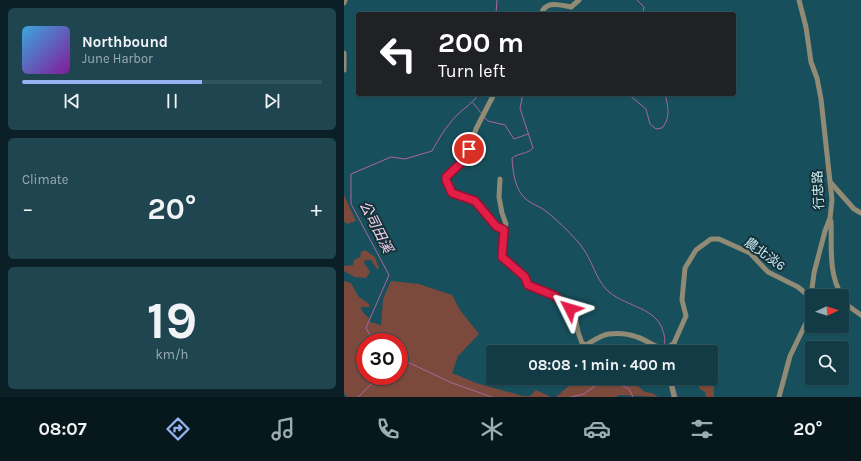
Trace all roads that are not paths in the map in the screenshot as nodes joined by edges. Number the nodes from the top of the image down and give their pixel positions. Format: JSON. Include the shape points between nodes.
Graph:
{"nodes":[{"id":1,"x":345,"y":0,"type":"edge"},
{"id":2,"x":579,"y":0,"type":"edge"},
{"id":3,"x":799,"y":0,"type":"edge"},
{"id":4,"x":344,"y":3,"type":"edge"},
{"id":5,"x":542,"y":12,"type":"edge"},
{"id":6,"x":344,"y":53,"type":"edge"},
{"id":7,"x":344,"y":70,"type":"edge"},
{"id":8,"x":493,"y":96,"type":"edge"},
{"id":9,"x":500,"y":179,"type":"dead end"},
{"id":10,"x":831,"y":183,"type":"junction"},
{"id":11,"x":861,"y":213,"type":"edge"},
{"id":12,"x":830,"y":218,"type":"junction"},
{"id":13,"x":504,"y":230,"type":"junction"},
{"id":14,"x":812,"y":289,"type":"edge"},
{"id":15,"x":838,"y":289,"type":"edge"},
{"id":16,"x":805,"y":293,"type":"edge"},
{"id":17,"x":849,"y":306,"type":"edge"},
{"id":18,"x":861,"y":315,"type":"edge"},
{"id":19,"x":805,"y":325,"type":"edge"},
{"id":20,"x":674,"y":343,"type":"joint"},
{"id":21,"x":671,"y":385,"type":"edge"},
{"id":22,"x":674,"y":397,"type":"edge"},
{"id":23,"x":779,"y":397,"type":"edge"}],
"edges":[{"from":1,"to":4,"type":"street"},
{"from":2,"to":5,"type":"street","via":[[571,7],[551,4]]},
{"from":3,"to":10,"type":"street","name":"行忠路","via":[[821,99]]},
{"from":6,"to":7,"type":"street"},
{"from":8,"to":13,"type":"street","via":[[476,129],[466,158],[446,177],[446,180],[452,193],[475,201],[496,226]]},
{"from":9,"to":13,"type":"street","via":[[499,197],[506,224]]},
{"from":10,"to":11,"type":"street","via":[[854,209]]},
{"from":10,"to":12,"type":"street","name":"行忠路"},
{"from":12,"to":14,"type":"street","name":"行忠路"},
{"from":12,"to":15,"type":"street","via":[[831,267]]},
{"from":13,"to":20,"type":"street","via":[[502,257],[520,272],[530,288],[555,296],[570,309],[575,316],[582,343],[586,345],[604,335],[620,334],[637,337],[663,348]]},
{"from":16,"to":20,"type":"street","name":"農北淡6","number":"農北淡6","via":[[768,272],[750,253],[719,239],[710,239],[696,250],[685,268],[682,300],[686,316]]},
{"from":17,"to":18,"type":"street"},
{"from":19,"to":23,"type":"street","name":"行忠路","via":[[790,356]]},
{"from":21,"to":22,"type":"street"}]}
